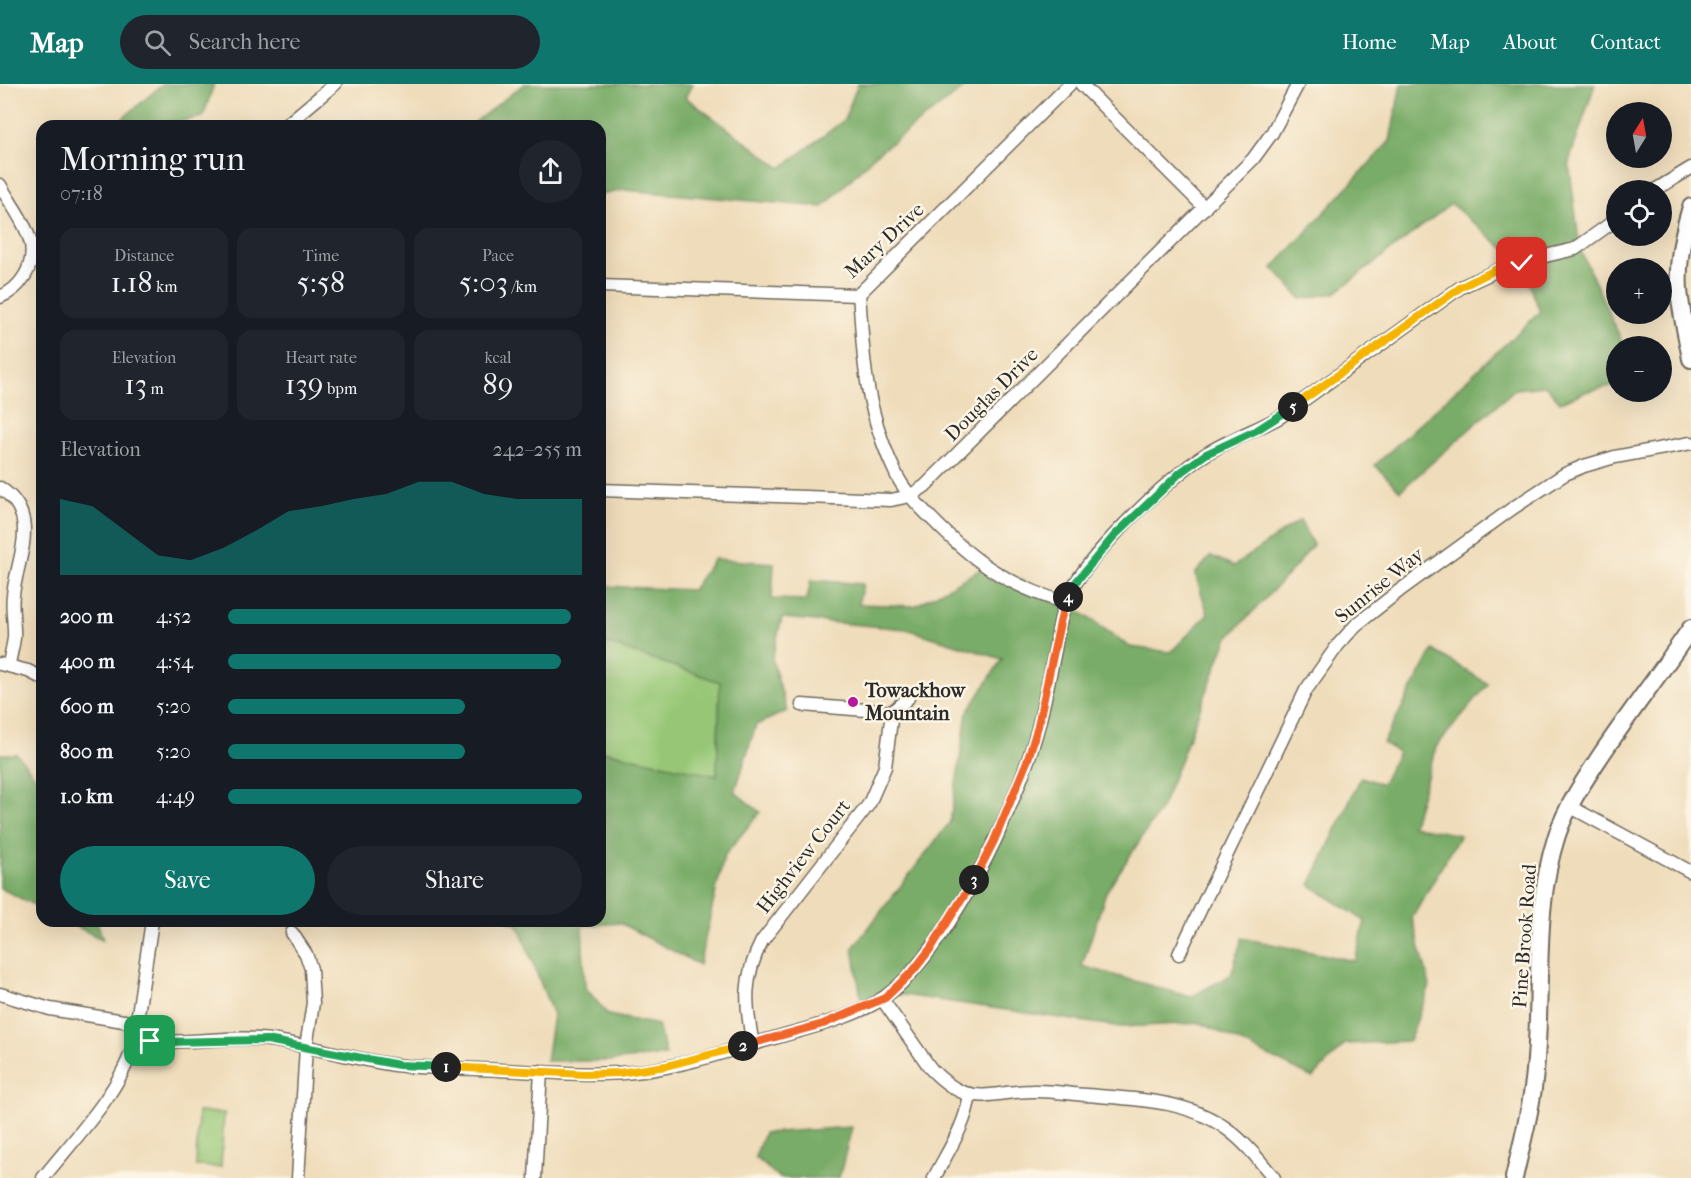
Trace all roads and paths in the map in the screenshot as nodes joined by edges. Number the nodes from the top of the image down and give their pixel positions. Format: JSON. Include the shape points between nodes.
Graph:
{"nodes":[{"id":1,"x":335,"y":84,"type":"edge"},
{"id":2,"x":1070,"y":84,"type":"edge"},
{"id":3,"x":1081,"y":84,"type":"edge"},
{"id":4,"x":1298,"y":84,"type":"edge"},
{"id":5,"x":292,"y":120,"type":"edge"},
{"id":6,"x":1691,"y":168,"type":"edge"},
{"id":7,"x":1671,"y":180,"type":"edge"},
{"id":8,"x":0,"y":185,"type":"edge"},
{"id":9,"x":1691,"y":207,"type":"edge"},
{"id":10,"x":1204,"y":208,"type":"junction"},
{"id":11,"x":1606,"y":227,"type":"edge"},
{"id":12,"x":606,"y":286,"type":"edge"},
{"id":13,"x":859,"y":294,"type":"junction"},
{"id":14,"x":0,"y":297,"type":"edge"},
{"id":15,"x":1691,"y":359,"type":"edge"},
{"id":16,"x":1691,"y":443,"type":"edge"},
{"id":17,"x":0,"y":488,"type":"edge"},
{"id":18,"x":606,"y":490,"type":"edge"},
{"id":19,"x":910,"y":496,"type":"junction"},
{"id":20,"x":1066,"y":603,"type":"junction"},
{"id":21,"x":1691,"y":629,"type":"edge"},
{"id":22,"x":4,"y":664,"type":"edge"},
{"id":23,"x":36,"y":676,"type":"edge"},
{"id":24,"x":908,"y":698,"type":"dead end"},
{"id":25,"x":802,"y":705,"type":"dead end"},
{"id":26,"x":892,"y":712,"type":"junction"},
{"id":27,"x":1569,"y":806,"type":"junction"},
{"id":28,"x":1691,"y":872,"type":"edge"},
{"id":29,"x":151,"y":927,"type":"edge"},
{"id":30,"x":292,"y":933,"type":"dead end"},
{"id":31,"x":1179,"y":954,"type":"dead end"},
{"id":32,"x":0,"y":994,"type":"edge"},
{"id":33,"x":882,"y":999,"type":"junction"},
{"id":34,"x":136,"y":1023,"type":"junction"},
{"id":35,"x":135,"y":1038,"type":"junction"},
{"id":36,"x":753,"y":1044,"type":"junction"},
{"id":37,"x":306,"y":1047,"type":"junction"},
{"id":38,"x":541,"y":1071,"type":"junction"},
{"id":39,"x":970,"y":1094,"type":"junction"},
{"id":40,"x":43,"y":1178,"type":"edge"},
{"id":41,"x":298,"y":1178,"type":"edge"},
{"id":42,"x":535,"y":1178,"type":"edge"},
{"id":43,"x":934,"y":1178,"type":"edge"},
{"id":44,"x":1274,"y":1178,"type":"edge"},
{"id":45,"x":1514,"y":1178,"type":"edge"}],
"edges":[{"from":1,"to":5,"type":"street"},
{"from":2,"to":13,"type":"street","name":"Mary Drive"},
{"from":3,"to":10,"type":"street"},
{"from":4,"to":10,"type":"street","name":"Douglas Drive","via":[[1262,148]]},
{"from":6,"to":7,"type":"street"},
{"from":8,"to":14,"type":"street","via":[[26,232],[31,251],[27,272],[20,283]]},
{"from":9,"to":15,"type":"street","via":[[1679,283]]},
{"from":10,"to":19,"type":"street","name":"Douglas Drive","via":[[934,478]]},
{"from":11,"to":20,"type":"street","via":[[1575,249],[1510,264],[1461,287],[1280,417],[1206,454],[1181,472],[1114,536],[1076,582]]},
{"from":12,"to":13,"type":"street","name":"Mary Drive"},
{"from":13,"to":19,"type":"street","via":[[871,405],[898,477]]},
{"from":16,"to":31,"type":"street","name":"Sunrise Way","via":[[1615,457],[1565,474],[1424,572],[1356,625],[1306,690]]},
{"from":17,"to":22,"type":"street","via":[[16,503],[24,528],[24,549],[12,598],[14,638]]},
{"from":18,"to":19,"type":"street","name":"Douglas Drive","via":[[891,500]]},
{"from":19,"to":20,"type":"street","via":[[954,542],[999,576]]},
{"from":20,"to":33,"type":"street","via":[[1038,726],[994,841],[931,948]]},
{"from":21,"to":27,"type":"street","name":"Pine Brook Road"},
{"from":22,"to":23,"type":"street"},
{"from":24,"to":26,"type":"street"},
{"from":25,"to":26,"type":"street"},
{"from":26,"to":36,"type":"street","name":"Highview Court","via":[[885,767],[869,804],[762,940],[756,953],[747,979],[746,999]]},
{"from":27,"to":28,"type":"street"},
{"from":27,"to":45,"type":"street","name":"Pine Brook Road","via":[[1546,879],[1535,1070]]},
{"from":29,"to":34,"type":"street"},
{"from":30,"to":37,"type":"street","via":[[312,969],[313,1003]]},
{"from":32,"to":34,"type":"street","via":[[50,1009]]},
{"from":33,"to":36,"type":"street","via":[[823,1024]]},
{"from":33,"to":39,"type":"street","via":[[931,1069],[952,1087]]},
{"from":34,"to":35,"type":"street"},
{"from":35,"to":37,"type":"street","via":[[167,1042],[253,1038]]},
{"from":35,"to":40,"type":"street","via":[[128,1064],[115,1088]]},
{"from":36,"to":38,"type":"street","via":[[646,1070],[585,1074]]},
{"from":37,"to":38,"type":"street","via":[[399,1065]]},
{"from":37,"to":41,"type":"street"},
{"from":38,"to":42,"type":"street"},
{"from":39,"to":43,"type":"street","via":[[963,1122]]},
{"from":39,"to":44,"type":"street","via":[[1033,1091],[1142,1100],[1182,1108],[1226,1128]]}]}
